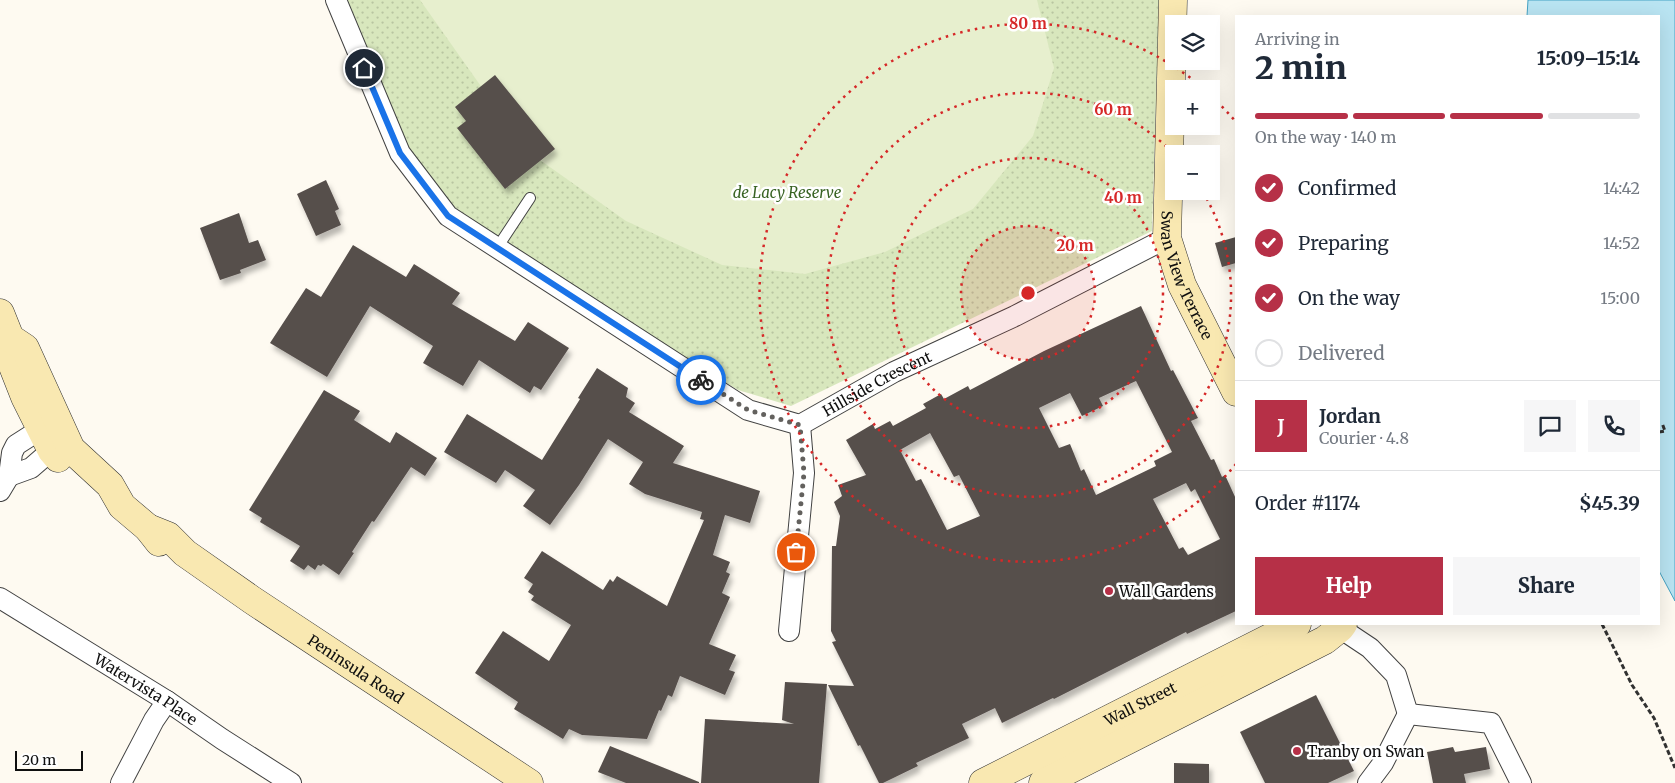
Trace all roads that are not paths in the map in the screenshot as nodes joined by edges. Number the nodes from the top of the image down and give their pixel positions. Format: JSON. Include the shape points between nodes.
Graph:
{"nodes":[{"id":1,"x":336,"y":0,"type":"edge"},
{"id":2,"x":1173,"y":0,"type":"edge"},
{"id":3,"x":530,"y":198,"type":"dead end"},
{"id":4,"x":1167,"y":238,"type":"junction"},
{"id":5,"x":497,"y":248,"type":"junction"},
{"id":6,"x":0,"y":313,"type":"edge"},
{"id":7,"x":1235,"y":390,"type":"edge"},
{"id":8,"x":800,"y":425,"type":"junction"},
{"id":9,"x":53,"y":434,"type":"junction"},
{"id":10,"x":5,"y":484,"type":"edge"},
{"id":11,"x":0,"y":598,"type":"edge"},
{"id":12,"x":1295,"y":625,"type":"edge"},
{"id":13,"x":1341,"y":626,"type":"edge"},
{"id":14,"x":789,"y":631,"type":"dead end"},
{"id":15,"x":1212,"y":667,"type":"junction"},
{"id":16,"x":1226,"y":690,"type":"junction"},
{"id":17,"x":167,"y":701,"type":"junction"},
{"id":18,"x":1408,"y":714,"type":"junction"},
{"id":19,"x":1021,"y":774,"type":"edge"},
{"id":20,"x":121,"y":783,"type":"edge"},
{"id":21,"x":291,"y":783,"type":"edge"},
{"id":22,"x":528,"y":783,"type":"edge"},
{"id":23,"x":983,"y":783,"type":"edge"},
{"id":24,"x":1043,"y":783,"type":"edge"},
{"id":25,"x":1368,"y":783,"type":"edge"},
{"id":26,"x":1521,"y":783,"type":"edge"}],
"edges":[{"from":1,"to":5,"type":"street","via":[[400,153],[448,216]]},
{"from":2,"to":4,"type":"street","name":"Swan View Terrace"},
{"from":3,"to":5,"type":"lane"},
{"from":4,"to":7,"type":"street","name":"Swan View Terrace","via":[[1182,285]]},
{"from":4,"to":8,"type":"street","name":"Hillside Crescent","via":[[1015,316],[894,372]]},
{"from":5,"to":8,"type":"street","via":[[748,410]]},
{"from":6,"to":9,"type":"street","name":"Peninsula Road","via":[[10,338],[25,348]]},
{"from":8,"to":14,"type":"street","via":[[804,473]]},
{"from":9,"to":10,"type":"street","via":[[31,468]]},
{"from":9,"to":10,"type":"street","via":[[16,445]]},
{"from":9,"to":22,"type":"street","name":"Peninsula Road","via":[[110,485],[122,506],[148,528],[168,536],[185,553],[259,605]]},
{"from":11,"to":17,"type":"street","name":"Watervista Place"},
{"from":12,"to":15,"type":"street","name":"Wall Street"},
{"from":13,"to":16,"type":"street","name":"Wall Street","via":[[1325,640]]},
{"from":13,"to":18,"type":"street","via":[[1370,648],[1396,675]]},
{"from":15,"to":16,"type":"street"},
{"from":15,"to":19,"type":"street","name":"Wall Street"},
{"from":16,"to":24,"type":"street","name":"Wall Street"},
{"from":17,"to":20,"type":"street"},
{"from":17,"to":21,"type":"street","name":"Watervista Place"},
{"from":18,"to":25,"type":"street","via":[[1383,763]]},
{"from":18,"to":26,"type":"street","via":[[1491,723]]},
{"from":19,"to":23,"type":"street","name":"Wall Street"}]}
